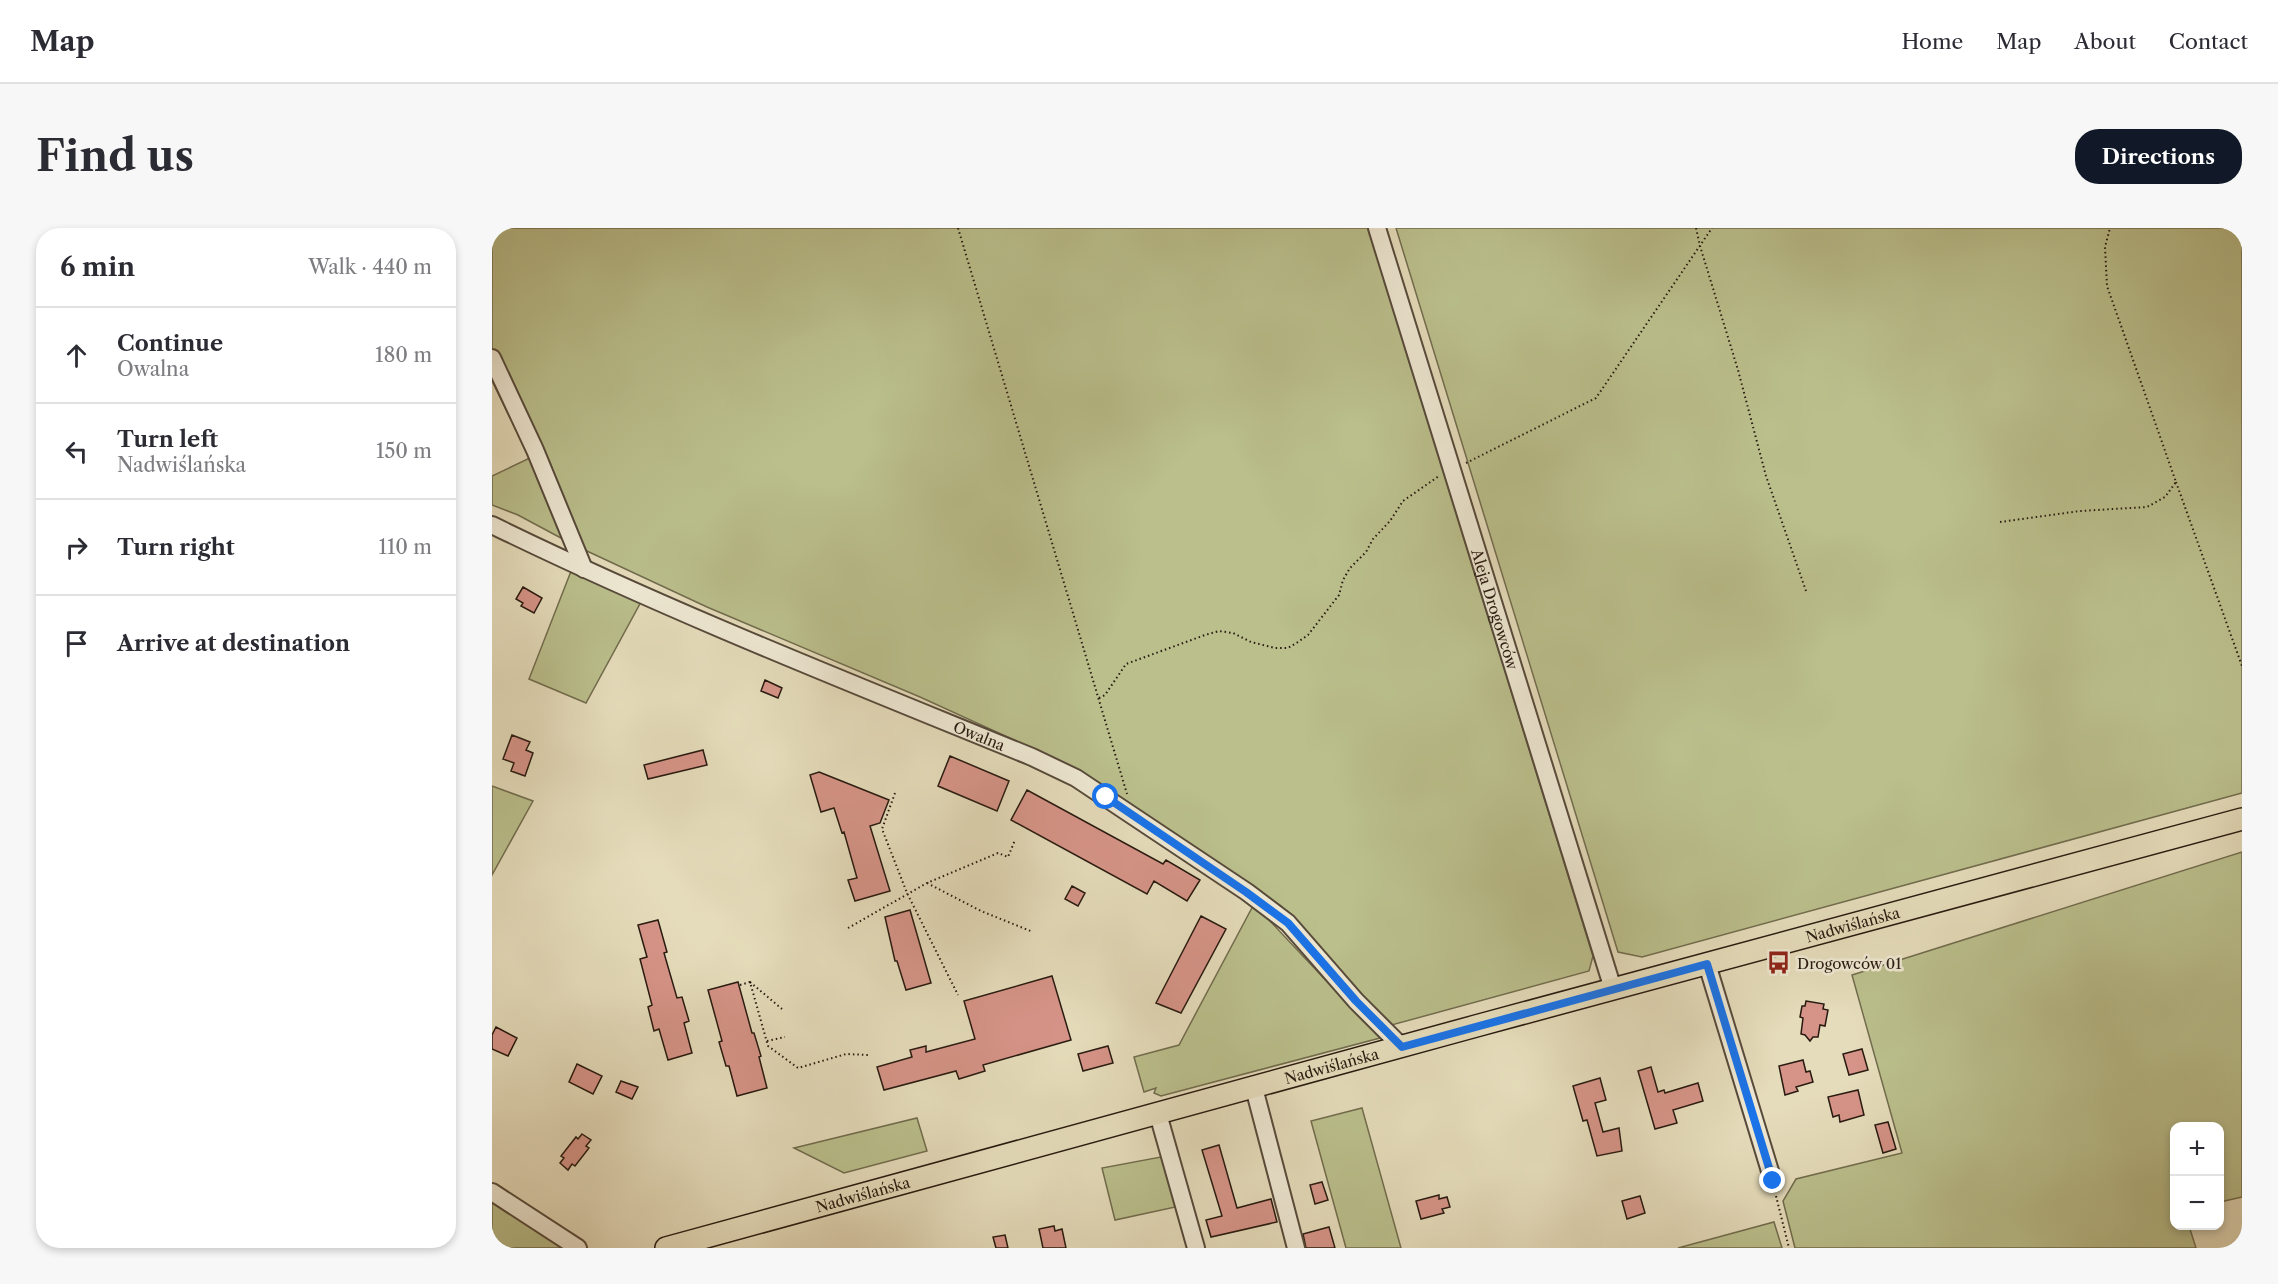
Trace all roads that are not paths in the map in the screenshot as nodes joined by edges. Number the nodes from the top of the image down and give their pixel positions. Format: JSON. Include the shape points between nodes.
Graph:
{"nodes":[{"id":1,"x":1377,"y":228,"type":"edge"},
{"id":2,"x":492,"y":358,"type":"edge"},
{"id":3,"x":492,"y":525,"type":"edge"},
{"id":4,"x":584,"y":569,"type":"junction"},
{"id":5,"x":2242,"y":819,"type":"edge"},
{"id":6,"x":1707,"y":964,"type":"junction"},
{"id":7,"x":1614,"y":989,"type":"junction"},
{"id":8,"x":1402,"y":1047,"type":"junction"},
{"id":9,"x":1254,"y":1088,"type":"junction"},
{"id":10,"x":1158,"y":1114,"type":"junction"},
{"id":11,"x":1773,"y":1181,"type":"road end"},
{"id":12,"x":492,"y":1192,"type":"edge"},
{"id":13,"x":578,"y":1248,"type":"edge"},
{"id":14,"x":666,"y":1248,"type":"edge"},
{"id":15,"x":1196,"y":1248,"type":"edge"},
{"id":16,"x":1296,"y":1248,"type":"edge"}],
"edges":[{"from":1,"to":7,"type":"street","name":"Aleja Drogowców"},
{"from":2,"to":4,"type":"street"},
{"from":3,"to":4,"type":"street","name":"Owalna"},
{"from":4,"to":8,"type":"street","name":"Owalna","via":[[1076,778],[1288,923]]},
{"from":5,"to":6,"type":"main road","name":"Nadwiślańska"},
{"from":6,"to":7,"type":"main road","name":"Nadwiślańska"},
{"from":6,"to":11,"type":"street"},
{"from":7,"to":8,"type":"main road","name":"Nadwiślańska"},
{"from":8,"to":9,"type":"main road","name":"Nadwiślańska"},
{"from":9,"to":10,"type":"main road","name":"Nadwiślańska"},
{"from":9,"to":16,"type":"street"},
{"from":10,"to":14,"type":"main road","name":"Nadwiślańska"},
{"from":10,"to":15,"type":"street"},
{"from":12,"to":13,"type":"street"}]}
